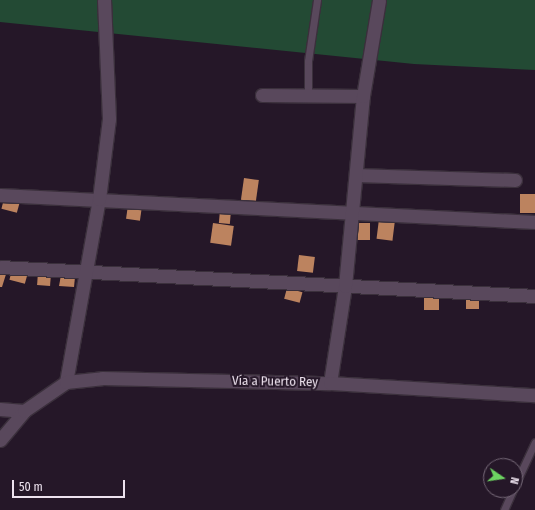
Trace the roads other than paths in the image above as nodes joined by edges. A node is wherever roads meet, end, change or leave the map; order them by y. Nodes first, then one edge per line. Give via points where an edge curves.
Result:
1 (104, 0) edge
2 (317, 0) edge
3 (379, 0) edge
4 (308, 95) junction
5 (262, 96) dead end
6 (363, 96) junction
7 (356, 175) junction
8 (515, 180) dead end
9 (0, 194) edge
10 (99, 199) junction
11 (352, 212) junction
12 (535, 222) edge
13 (0, 267) edge
14 (84, 273) junction
15 (345, 286) junction
16 (535, 296) edge
17 (66, 382) junction
18 (330, 383) junction
19 (535, 395) edge
20 (0, 409) edge
21 (24, 411) junction
22 (0, 440) edge
23 (535, 442) edge
24 (523, 468) edge
25 (509, 498) edge
26 (504, 510) edge

1 - 10 street via 109,119
2 - 4 lane via 308,61
3 - 6 street
4 - 5 street
4 - 6 street
6 - 7 street
7 - 8 street
7 - 11 street
9 - 10 street
10 - 11 street
10 - 14 street
11 - 12 street
11 - 15 street
13 - 14 street
14 - 15 street
14 - 17 street
15 - 16 street
15 - 18 street
17 - 18 street, Vía a Puerto Rey via 102,378
17 - 21 street, Vía a Puerto Rey
18 - 19 street, Vía a Puerto Rey
20 - 21 street
21 - 22 street, Vía a Puerto Rey
23 - 24 lane
25 - 26 lane

